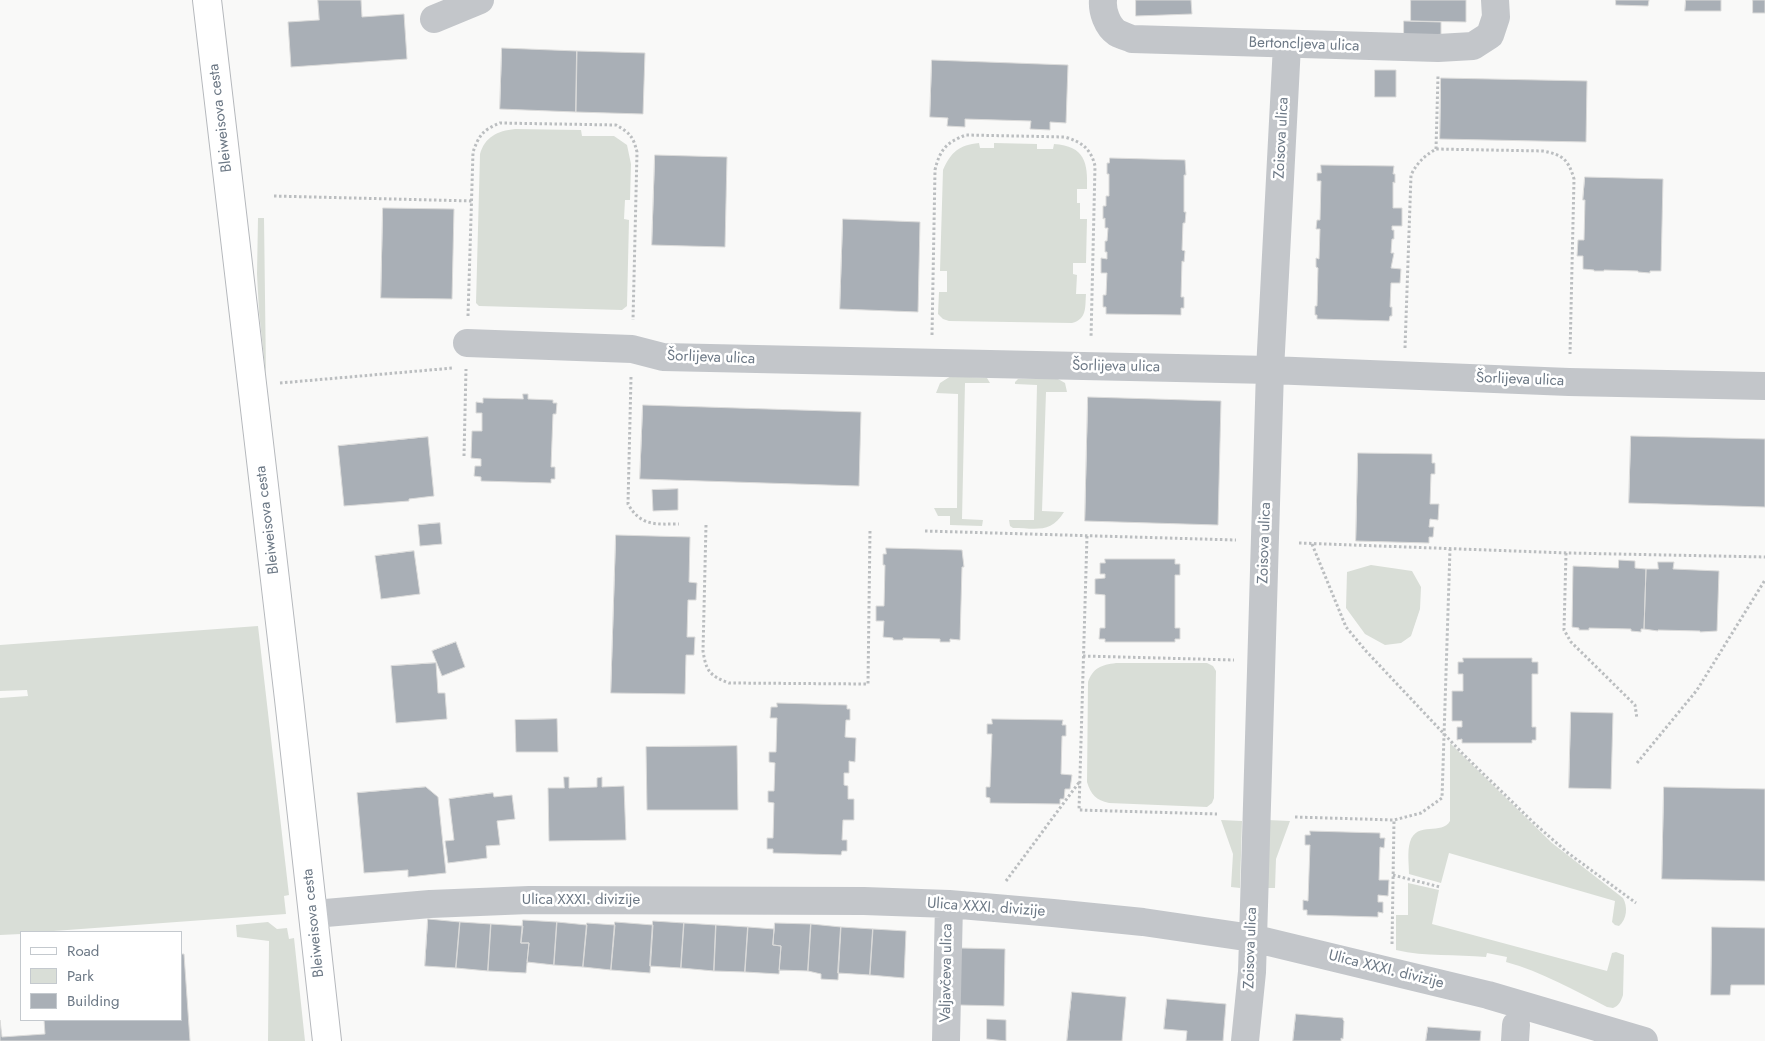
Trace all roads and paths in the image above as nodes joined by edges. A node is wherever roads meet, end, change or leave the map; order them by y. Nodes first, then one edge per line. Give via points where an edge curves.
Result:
1 (208, 0) edge
2 (480, 0) edge
3 (1103, 0) edge
4 (1495, 0) edge
5 (434, 19) dead end
6 (1287, 45) junction
7 (1438, 48) junction
8 (1436, 149) junction
9 (274, 196) dead end
10 (472, 200) junction
11 (467, 343) joint
12 (632, 349) junction
13 (932, 363) junction
14 (1091, 366) junction
15 (1270, 370) junction
16 (1404, 376) junction
17 (1569, 382) junction
18 (277, 384) dead end
19 (1765, 386) edge
20 (464, 456) dead end
21 (680, 524) dead end
22 (706, 525) dead end
23 (870, 530) dead end
24 (924, 531) dead end
25 (1087, 536) junction
26 (1241, 541) dead end
27 (1300, 543) dead end
28 (1312, 544) junction
29 (1450, 549) junction
30 (1566, 553) junction
31 (1765, 557) edge
32 (1765, 580) edge
33 (1082, 656) junction
34 (1261, 660) junction
35 (1638, 718) dead end
36 (1444, 734) junction
37 (1637, 763) dead end
38 (1080, 781) junction
39 (1217, 814) dead end
40 (1295, 816) dead end
41 (1394, 820) junction
42 (1393, 875) junction
43 (1004, 883) dead end
44 (1440, 888) dead end
45 (1636, 903) dead end
46 (948, 904) junction
47 (314, 914) junction
48 (1252, 938) junction
49 (1392, 953) dead end
50 (326, 1041) edge
51 (946, 1041) edge
52 (1246, 1041) edge
53 (1644, 1041) edge

1 - 47 main road, Bleiweisova cesta
2 - 5 street
3 - 6 street, Bertoncljeva ulica via 1106,21 1116,32 1132,38
4 - 7 street, Bertoncljeva ulica via 1496,17 1490,35 1473,46
6 - 7 street, Bertoncljeva ulica
6 - 15 street, Zoisova ulica
7 - 8 path
8 - 16 path via 1426,154 1411,175
8 - 17 path via 1543,151 1559,154 1570,166 1574,179
9 - 10 path
10 - 11 path
10 - 12 path via 473,152 478,138 488,128 500,123 616,125 628,131 637,152
11 - 12 street, Šorlijeva ulica
12 - 13 street, Šorlijeva ulica via 663,357
12 - 21 path via 628,504 632,513 641,520 652,524
13 - 14 street, Šorlijeva ulica
13 - 14 path via 935,170 944,147 954,139 976,135 1065,137 1078,141 1093,156
14 - 15 street, Šorlijeva ulica
15 - 16 street, Šorlijeva ulica
15 - 34 street, Zoisova ulica
16 - 17 street, Šorlijeva ulica
17 - 19 street, Šorlijeva ulica
18 - 20 path via 466,367
22 - 23 path via 703,651 710,674 729,683 868,684
24 - 25 path
25 - 26 path
25 - 33 path
27 - 28 path
28 - 29 path
28 - 36 path via 1346,627
29 - 30 path
29 - 36 path
30 - 31 path
30 - 35 path via 1564,630 1571,642 1635,706
32 - 37 path via 1697,690
33 - 34 path
33 - 38 path
34 - 48 street, Zoisova ulica
36 - 41 path via 1442,798 1421,813
36 - 45 path via 1562,848
38 - 39 path via 1079,810
38 - 43 path
40 - 41 path
41 - 42 path
42 - 44 path
42 - 49 path
46 - 47 street, Ulica XXXI. divizije via 529,900
46 - 48 street, Ulica XXXI. divizije via 1116,920
46 - 51 street, Valjavčeva ulica
47 - 50 main road, Bleiweisova cesta
48 - 52 street, Zoisova ulica
48 - 53 street, Ulica XXXI. divizije via 1488,995

